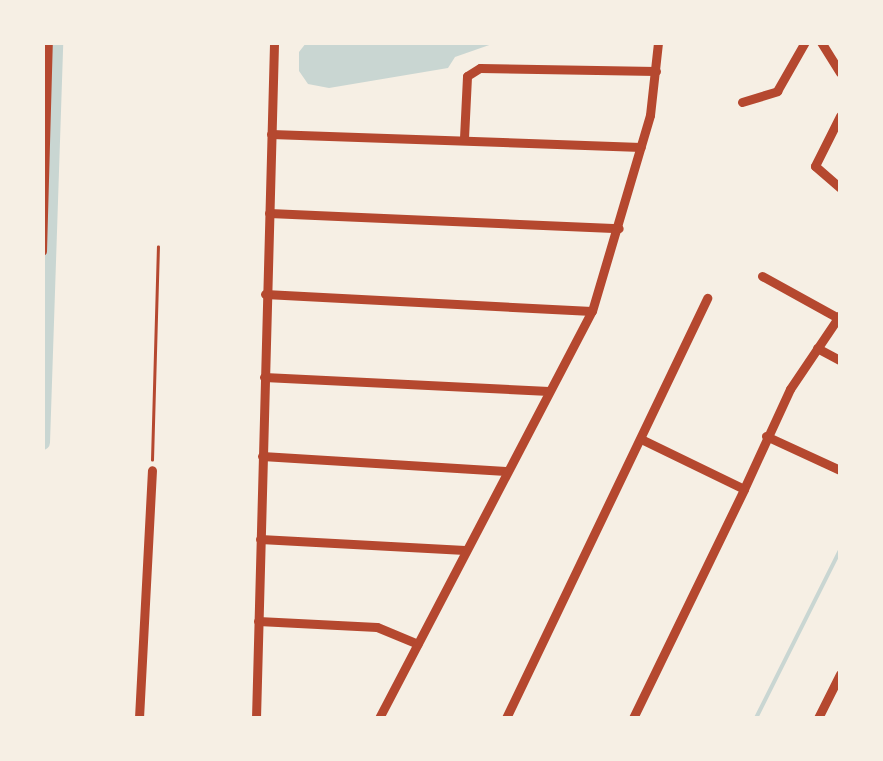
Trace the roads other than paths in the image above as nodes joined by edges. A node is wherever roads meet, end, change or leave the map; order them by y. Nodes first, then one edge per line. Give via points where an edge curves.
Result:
1 (48, 42) edge
2 (274, 42) edge
3 (658, 42) edge
4 (805, 42) edge
5 (821, 42) edge
6 (43, 66) edge
7 (656, 71) junction
8 (840, 72) edge
9 (742, 102) dead end
10 (840, 116) edge
11 (271, 134) junction
12 (44, 135) edge
13 (464, 138) junction
14 (642, 147) junction
15 (840, 188) edge
16 (269, 213) junction
17 (619, 228) junction
18 (42, 251) edge
19 (762, 276) dead end
20 (265, 294) junction
21 (707, 298) dead end
22 (592, 310) junction
23 (839, 316) edge
24 (817, 348) junction
25 (840, 360) edge
26 (264, 377) junction
27 (549, 391) junction
28 (766, 436) junction
29 (642, 439) junction
30 (262, 456) junction
31 (152, 470) road end
32 (840, 470) edge
33 (506, 471) junction
34 (744, 489) junction
35 (260, 539) junction
36 (465, 550) junction
37 (258, 621) junction
38 (418, 644) junction
39 (840, 674) edge
40 (140, 718) edge
41 (256, 718) edge
42 (379, 718) edge
43 (506, 718) edge
44 (633, 718) edge
45 (818, 718) edge

1 - 6 street
2 - 11 street
3 - 7 street
4 - 9 street via 778,91
5 - 8 street
6 - 12 street
7 - 13 street via 472,70
7 - 14 street
10 - 15 street via 815,166
11 - 13 street
11 - 16 street
12 - 18 street
13 - 14 street
14 - 17 street
16 - 17 street
16 - 20 street
17 - 22 street
19 - 23 street
20 - 22 street
20 - 26 street
21 - 29 street
22 - 27 street
23 - 24 street
24 - 25 street
24 - 28 street
26 - 27 street
26 - 30 street
27 - 33 street
28 - 32 street
28 - 34 street
29 - 34 street
29 - 43 street
30 - 33 street
30 - 35 street
31 - 40 street
33 - 36 street
34 - 44 street
35 - 36 street
35 - 37 street
36 - 38 street
37 - 38 street via 377,627
37 - 41 street
38 - 42 street
39 - 45 street

